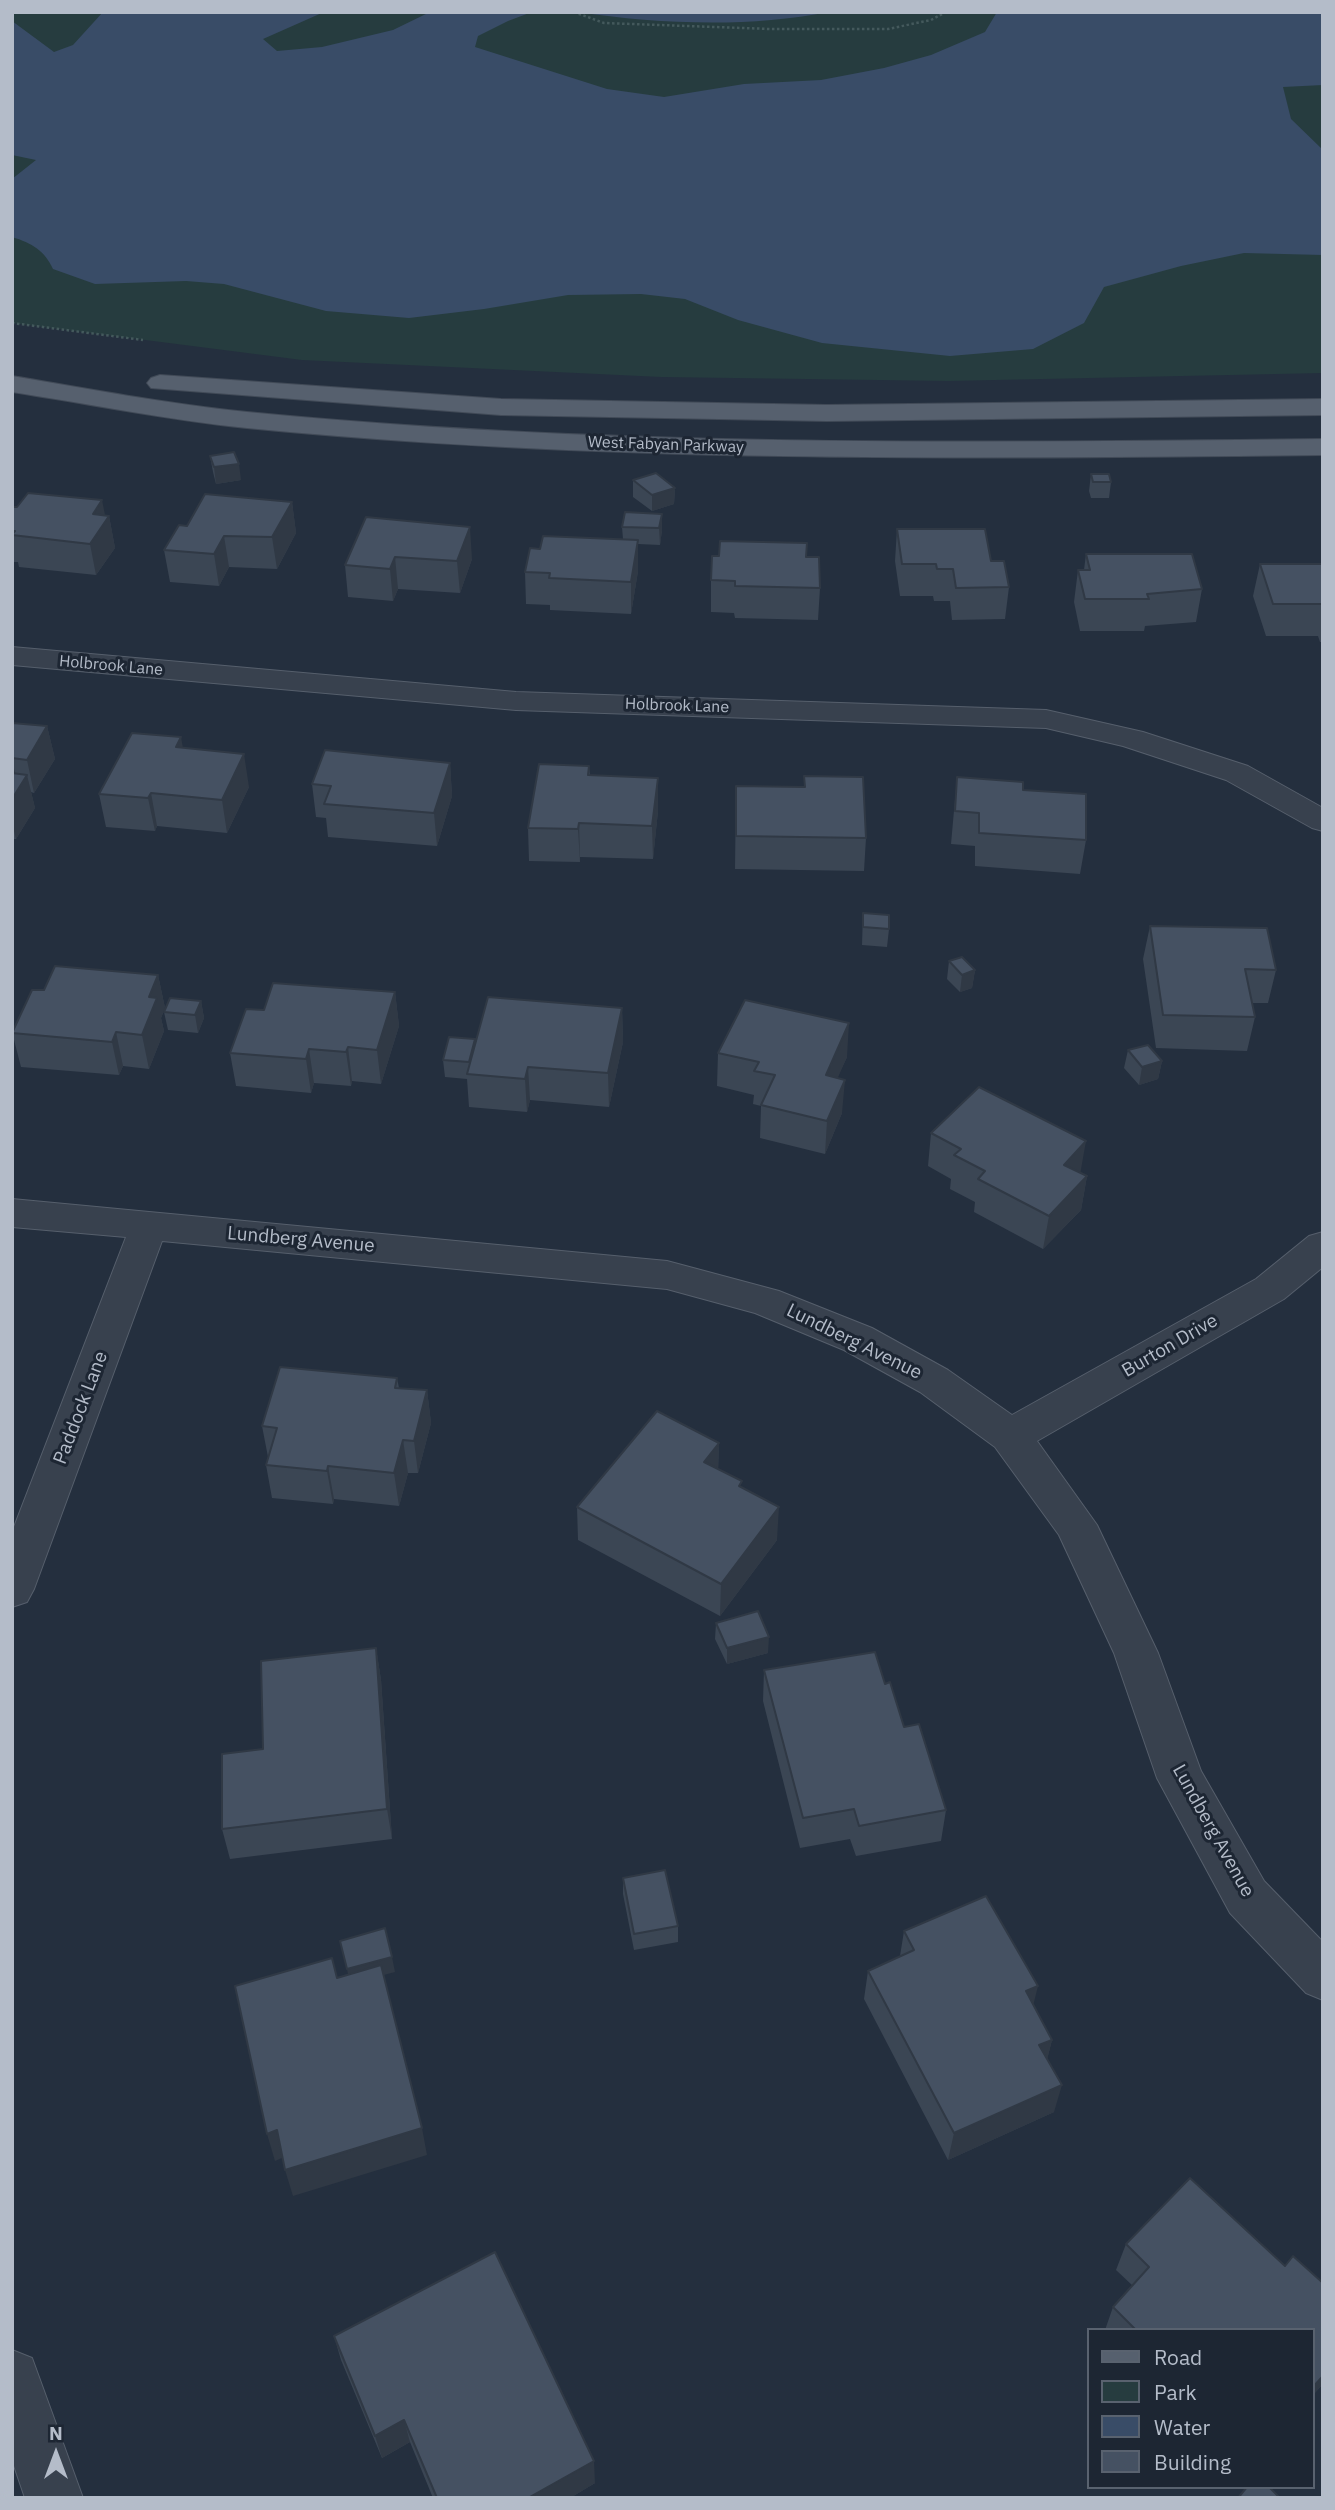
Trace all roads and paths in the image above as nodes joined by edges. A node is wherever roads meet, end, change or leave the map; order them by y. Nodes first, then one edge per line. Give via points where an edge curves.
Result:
1 (946, 12) edge
2 (575, 13) edge
3 (12, 371) edge
4 (12, 384) edge
5 (1323, 407) edge
6 (1323, 447) edge
7 (12, 656) edge
8 (1323, 821) edge
9 (12, 1213) edge
10 (149, 1226) junction
11 (1323, 1245) edge
12 (1010, 1436) junction
13 (12, 1589) edge
14 (1323, 1977) edge
15 (12, 2378) edge
16 (54, 2498) edge

1 - 2 path via 888,29 604,23
3 - 5 main road, West Fabyan Parkway via 501,407 827,413
4 - 6 main road, West Fabyan Parkway via 244,420 500,439 938,451
7 - 8 street, Holbrook Lane via 516,701 1046,719 1132,738 1237,773
9 - 10 street, Lundberg Avenue
10 - 12 street, Lundberg Avenue via 667,1275 765,1301 858,1339 934,1381
10 - 13 street, Paddock Lane
11 - 12 street, Burton Drive via 1270,1289
12 - 14 street, Lundberg Avenue via 1076,1525 1136,1653 1180,1778 1247,1897
15 - 16 street

